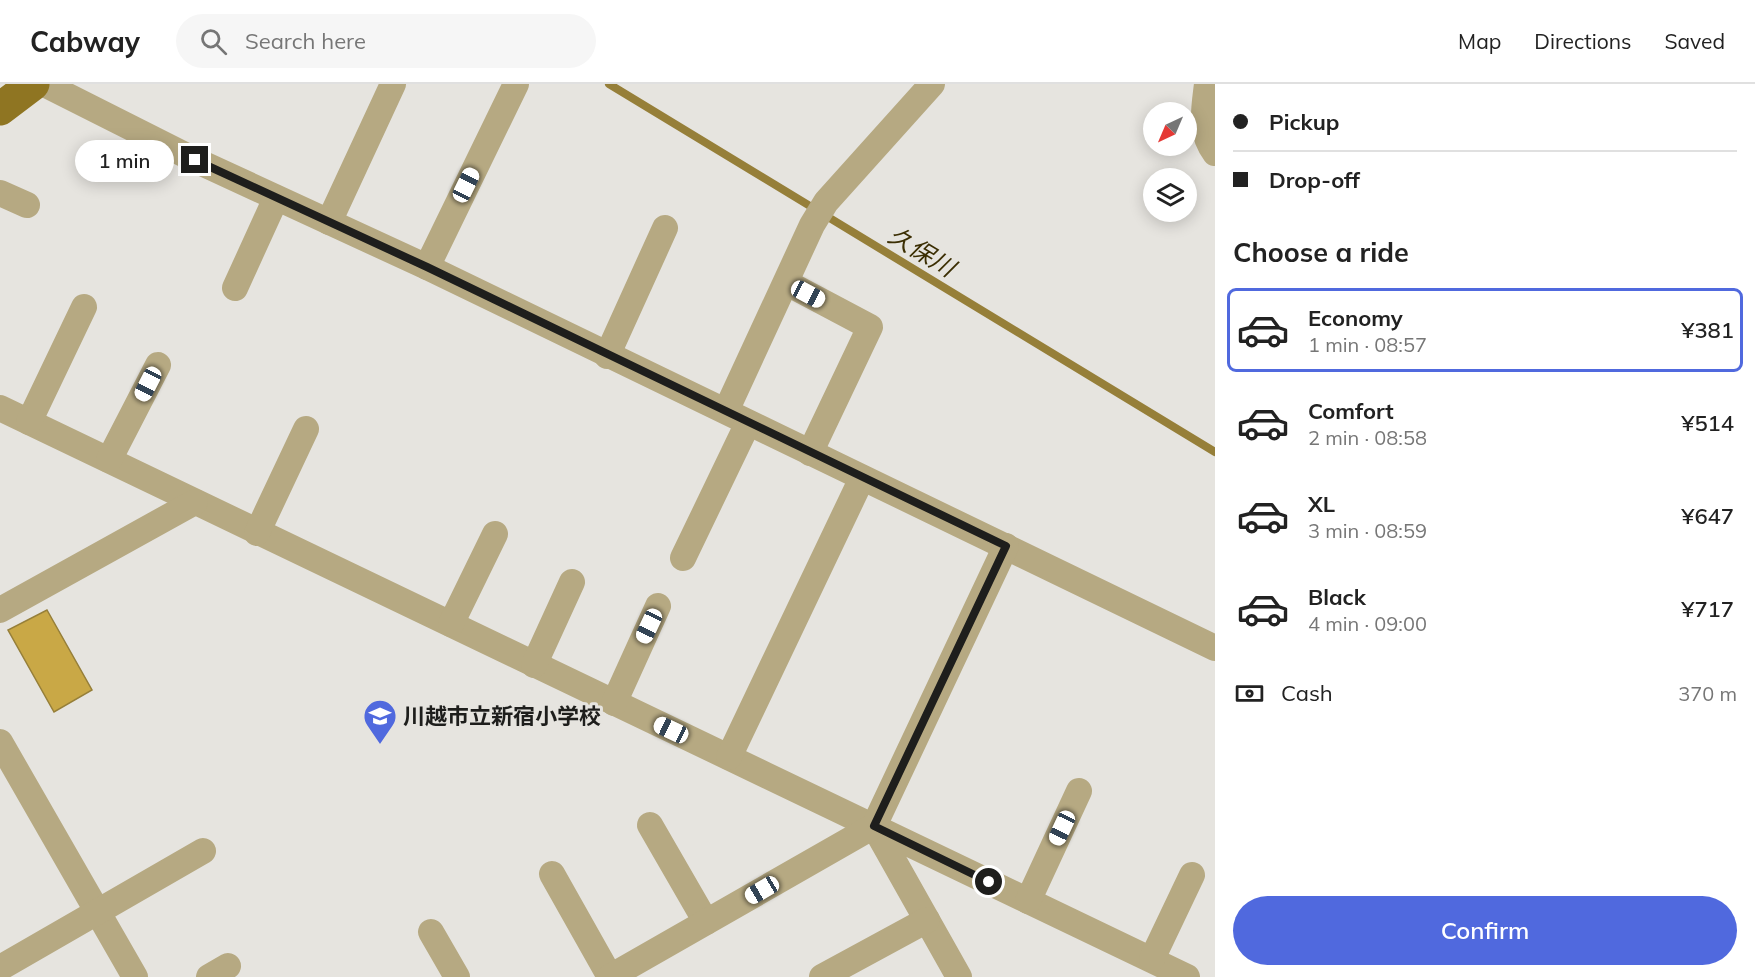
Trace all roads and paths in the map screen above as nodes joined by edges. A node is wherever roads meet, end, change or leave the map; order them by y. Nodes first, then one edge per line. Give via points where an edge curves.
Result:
1 (393, 84) edge
2 (516, 84) edge
3 (932, 84) edge
4 (1207, 84) edge
5 (20, 91) edge
6 (1215, 153) edge
7 (0, 193) edge
8 (276, 198) junction
9 (27, 205) dead end
10 (329, 222) junction
11 (665, 228) dead end
12 (427, 267) junction
13 (787, 283) junction
14 (235, 288) dead end
15 (84, 307) dead end
16 (607, 356) junction
17 (158, 365) dead end
18 (0, 408) edge
19 (737, 417) junction
20 (29, 422) junction
21 (306, 429) dead end
22 (810, 453) junction
23 (109, 460) junction
24 (862, 478) junction
25 (195, 502) junction
26 (257, 533) junction
27 (495, 534) dead end
28 (1006, 546) junction
29 (683, 558) dead end
30 (572, 582) dead end
31 (658, 606) dead end
32 (0, 610) edge
33 (451, 624) junction
34 (1215, 648) edge
35 (534, 665) junction
36 (614, 703) junction
37 (0, 742) edge
38 (729, 758) junction
39 (1079, 791) dead end
40 (650, 825) dead end
41 (874, 826) junction
42 (203, 851) dead end
43 (552, 874) dead end
44 (1191, 875) dead end
45 (1028, 901) junction
46 (96, 911) junction
47 (927, 920) junction
48 (706, 922) junction
49 (432, 932) dead end
50 (1152, 959) junction
51 (0, 968) edge
52 (642, 969) edge
53 (135, 977) edge
54 (457, 977) edge
55 (610, 977) edge
56 (822, 977) edge
57 (959, 977) edge
58 (1187, 977) edge

1 - 10 street
2 - 12 street
3 - 13 street via 826,202
4 - 6 street via 1203,120 1206,142
5 - 8 street
7 - 9 street
8 - 10 street
8 - 14 street
10 - 12 street
11 - 16 street
12 - 16 street
13 - 19 street
13 - 22 street via 870,327
15 - 20 street
16 - 19 street
17 - 23 street
18 - 20 street
19 - 22 street
19 - 29 street
20 - 23 street
21 - 26 street
22 - 24 street
23 - 25 street
24 - 28 street
24 - 38 street
25 - 26 street
25 - 32 street
26 - 33 street
27 - 33 street
28 - 34 street
28 - 41 street
30 - 35 street
31 - 36 street
33 - 35 street
35 - 36 street
36 - 38 street
37 - 46 street
38 - 41 street
39 - 45 street
40 - 48 street
41 - 45 street
41 - 47 street
41 - 48 street
42 - 46 street
43 - 55 street
44 - 50 street
45 - 50 street
46 - 51 street
46 - 53 street
47 - 56 street
47 - 57 street
48 - 52 street
49 - 54 street
50 - 58 street
52 - 55 street

